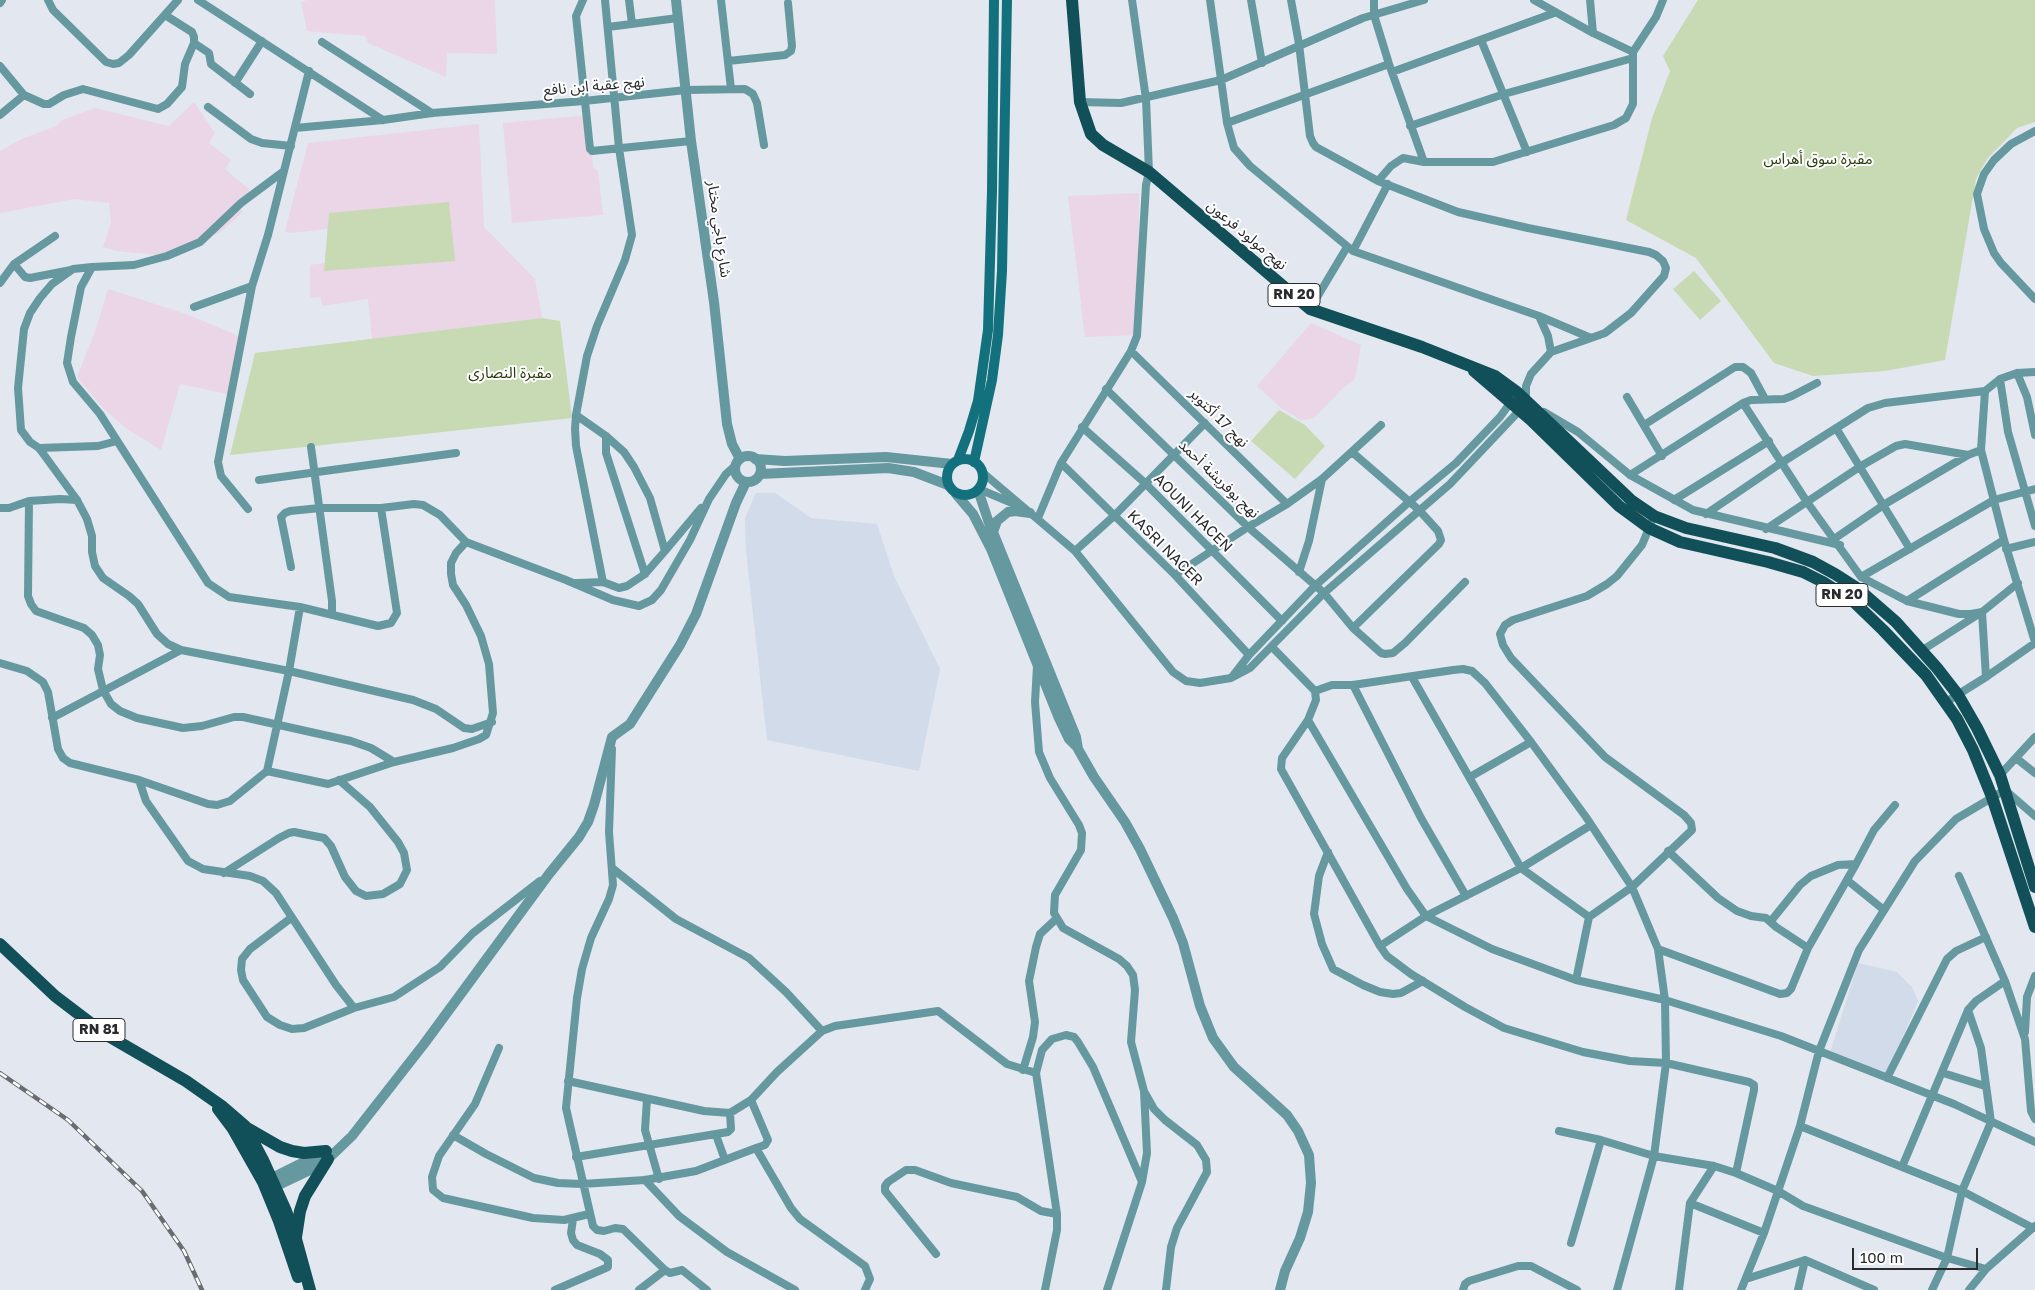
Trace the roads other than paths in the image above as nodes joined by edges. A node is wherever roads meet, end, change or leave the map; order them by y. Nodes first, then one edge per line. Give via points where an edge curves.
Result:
1 (48, 0) edge
2 (178, 0) edge
3 (198, 0) edge
4 (583, 0) edge
5 (605, 0) edge
6 (629, 0) edge
7 (676, 0) edge
8 (721, 0) edge
9 (994, 0) edge
10 (1007, 0) edge
11 (1072, 0) edge
12 (1132, 0) edge
13 (1210, 0) edge
14 (1251, 0) edge
15 (1291, 0) edge
16 (1374, 0) edge
17 (1424, 0) edge
18 (1534, 0) edge
19 (1590, 0) edge
20 (1664, 0) edge
21 (788, 2) dead end
22 (1554, 13) junction
23 (165, 15) junction
24 (1374, 15) junction
25 (678, 18) junction
26 (632, 24) junction
27 (608, 27) junction
28 (1593, 33) junction
29 (1481, 40) junction
30 (262, 42) junction
31 (322, 42) dead end
32 (194, 43) junction
33 (1299, 44) junction
34 (1633, 55) junction
35 (728, 60) junction
36 (1262, 63) junction
37 (1389, 64) junction
38 (0, 67) edge
39 (309, 71) junction
40 (1392, 72) junction
41 (1221, 80) junction
42 (235, 82) junction
43 (731, 89) junction
44 (686, 90) junction
45 (250, 94) dead end
46 (1504, 94) junction
47 (24, 95) junction
48 (1304, 96) junction
49 (615, 98) junction
50 (1146, 99) junction
51 (584, 101) junction
52 (1080, 102) junction
53 (208, 107) dead end
54 (432, 113) junction
55 (0, 115) edge
56 (383, 120) junction
57 (1226, 123) junction
58 (1410, 126) junction
59 (295, 128) junction
60 (2035, 131) edge
61 (691, 141) junction
62 (764, 145) dead end
63 (291, 146) junction
64 (620, 148) junction
65 (1527, 152) junction
66 (1424, 162) junction
67 (284, 171) junction
68 (1149, 172) junction
69 (1378, 180) junction
70 (1388, 184) junction
71 (55, 236) dead end
72 (1350, 249) junction
73 (14, 264) junction
74 (92, 267) junction
75 (72, 269) junction
76 (0, 283) edge
77 (252, 286) junction
78 (2035, 299) edge
79 (194, 307) dead end
80 (1310, 309) junction
81 (1539, 316) junction
82 (1592, 338) junction
83 (1131, 351) junction
84 (1551, 352) junction
85 (2035, 372) edge
86 (2017, 373) junction
87 (2000, 379) junction
88 (1816, 383) dead end
89 (1106, 389) junction
90 (1985, 390) junction
91 (1627, 397) dead end
92 (1765, 399) junction
93 (1522, 400) junction
94 (1743, 403) junction
95 (576, 415) junction
96 (1205, 423) junction
97 (1381, 425) dead end
98 (1644, 425) junction
99 (1082, 427) junction
100 (1836, 428) junction
101 (2035, 435) edge
102 (606, 436) junction
103 (118, 441) junction
104 (1769, 441) junction
105 (311, 447) dead end
106 (39, 448) junction
107 (1981, 450) junction
108 (1352, 452) junction
109 (456, 453) dead end
110 (1174, 454) junction
111 (1968, 455) junction
112 (1662, 456) junction
113 (755, 459) junction
114 (955, 462) junction
115 (974, 462) junction
116 (738, 463) junction
117 (1061, 463) junction
118 (1781, 463) junction
119 (1861, 466) junction
120 (315, 471) junction
121 (982, 472) junction
122 (760, 474) junction
123 (1630, 475) junction
124 (1322, 479) junction
125 (259, 480) dead end
126 (746, 482) junction
127 (1145, 483) junction
128 (948, 485) junction
129 (979, 489) junction
130 (2035, 489) edge
131 (2024, 492) junction
132 (956, 494) junction
133 (709, 499) junction
134 (77, 500) junction
135 (1674, 500) junction
136 (1994, 500) junction
137 (29, 501) junction
138 (1409, 502) junction
139 (1807, 502) junction
140 (1287, 504) junction
141 (1885, 504) junction
142 (0, 508) edge
143 (320, 508) junction
144 (381, 508) junction
145 (248, 509) dead end
146 (1419, 510) junction
147 (1031, 513) junction
148 (1706, 514) junction
149 (1114, 516) junction
150 (1651, 522) junction
151 (2035, 526) edge
152 (1248, 527) junction
153 (1766, 529) junction
154 (993, 532) junction
155 (2004, 540) junction
156 (466, 542) junction
157 (1837, 542) junction
158 (2035, 542) edge
159 (1910, 549) junction
160 (2006, 549) junction
161 (665, 551) junction
162 (1075, 551) junction
163 (1212, 551) junction
164 (292, 567) dead end
165 (1299, 572) junction
166 (645, 574) junction
167 (1175, 575) junction
168 (1861, 576) junction
169 (566, 580) junction
170 (603, 582) junction
171 (1465, 582) dead end
172 (2018, 583) junction
173 (1316, 585) junction
174 (1324, 593) junction
175 (1907, 601) junction
176 (300, 607) junction
177 (1982, 612) junction
178 (332, 615) junction
179 (1282, 621) junction
180 (1352, 628) junction
181 (2035, 643) edge
182 (1272, 647) junction
183 (181, 650) junction
184 (1921, 651) junction
185 (1249, 655) junction
186 (0, 663) edge
187 (1040, 664) junction
188 (290, 671) junction
189 (1412, 677) junction
190 (1986, 677) junction
191 (1231, 678) junction
192 (1352, 685) junction
193 (103, 690) junction
194 (1315, 691) junction
195 (1958, 695) junction
196 (1946, 702) junction
197 (52, 718) junction
198 (1308, 720) junction
199 (492, 722) junction
200 (278, 724) junction
201 (612, 737) junction
202 (2035, 737) edge
203 (1531, 742) junction
204 (2016, 758) junction
205 (394, 762) junction
206 (267, 771) junction
207 (2035, 772) edge
208 (2000, 775) junction
209 (1470, 777) junction
210 (139, 780) junction
211 (339, 780) junction
212 (2005, 790) junction
213 (1992, 797) junction
214 (1895, 805) dead end
215 (2035, 816) edge
216 (1591, 825) junction
217 (1668, 851) junction
218 (1328, 852) junction
219 (1856, 864) junction
220 (612, 868) junction
221 (1521, 868) junction
222 (224, 873) junction
223 (549, 874) junction
224 (1959, 876) dead end
225 (1847, 880) junction
226 (1632, 887) junction
227 (2035, 887) edge
228 (1466, 896) junction
229 (1884, 910) junction
230 (1426, 916) junction
231 (1589, 917) junction
232 (291, 918) junction
233 (1056, 919) junction
234 (1771, 921) junction
235 (2035, 927) edge
236 (1986, 937) junction
237 (0, 944) edge
238 (1380, 946) junction
239 (1808, 948) junction
240 (1658, 949) junction
241 (2035, 976) edge
242 (1576, 980) junction
243 (1423, 981) junction
244 (2005, 981) junction
245 (1665, 1000) junction
246 (354, 1008) junction
247 (1968, 1010) junction
248 (822, 1031) junction
249 (2025, 1039) junction
250 (499, 1048) dead end
251 (1819, 1051) junction
252 (1666, 1063) junction
253 (1023, 1070) junction
254 (1036, 1073) junction
255 (1943, 1073) junction
256 (1887, 1078) junction
257 (568, 1081) junction
258 (1985, 1086) junction
259 (1144, 1091) junction
260 (1933, 1096) junction
261 (210, 1099) junction
262 (648, 1099) junction
263 (751, 1100) junction
264 (730, 1113) junction
265 (2035, 1119) edge
266 (1991, 1122) junction
267 (245, 1126) junction
268 (1800, 1126) junction
269 (1559, 1131) dead end
270 (453, 1135) junction
271 (716, 1135) junction
272 (1601, 1140) junction
273 (2035, 1142) edge
274 (648, 1145) junction
275 (756, 1148) junction
276 (326, 1155) junction
277 (1654, 1156) junction
278 (576, 1157) junction
279 (725, 1160) junction
280 (1714, 1166) junction
281 (1902, 1166) junction
282 (1736, 1173) junction
283 (659, 1178) junction
284 (645, 1180) junction
285 (1142, 1182) junction
286 (269, 1184) junction
287 (582, 1184) junction
288 (1778, 1191) junction
289 (1962, 1191) junction
290 (1690, 1203) junction
291 (589, 1214) junction
292 (1057, 1214) junction
293 (573, 1219) junction
294 (2034, 1227) edge
295 (1764, 1233) junction
296 (296, 1239) junction
297 (1571, 1243) dead end
298 (936, 1254) dead end
299 (1947, 1258) junction
300 (1805, 1260) junction
301 (1986, 1269) junction
302 (665, 1270) junction
303 (1746, 1279) junction
304 (1864, 1288) edge
305 (304, 1290) edge
306 (310, 1290) edge
307 (555, 1290) edge
308 (639, 1290) edge
309 (707, 1290) edge
310 (795, 1290) edge
311 (865, 1290) edge
312 (1045, 1290) edge
313 (1107, 1290) edge
314 (1166, 1290) edge
315 (1280, 1290) edge
316 (1463, 1290) edge
317 (1577, 1290) edge
318 (1618, 1290) edge
319 (1680, 1290) edge
320 (1742, 1290) edge
321 (1798, 1290) edge
322 (1874, 1290) edge
323 (1932, 1290) edge
324 (1969, 1290) edge

1 - 23 street via 52,10 106,62 113,64 129,55
2 - 23 street
3 - 30 street
4 - 51 street via 576,16
5 - 27 street
6 - 26 street
7 - 25 street, شارع باجي مختار
8 - 35 street
9 - 114 main road via 988,330 978,401
10 - 115 main road via 999,320 995,366
11 - 52 main road, RN 20
12 - 50 street
13 - 41 street
14 - 36 street
15 - 33 street
16 - 24 street
17 - 24 street
18 - 22 street
19 - 28 street
20 - 34 street
21 - 35 street via 790,51 785,55
22 - 28 street
22 - 29 street
23 - 32 street via 192,32
24 - 33 street
24 - 37 street
25 - 26 street
25 - 44 street, شارع باجي مختار
26 - 27 street
27 - 49 street
28 - 34 street
29 - 40 street
29 - 46 street
30 - 39 street
30 - 42 street
31 - 54 street
32 - 42 street via 209,53 211,64
32 - 47 street via 185,64 182,87 167,104 158,108 83,89 47,104
33 - 36 street
33 - 48 street
34 - 46 street
34 - 65 street via 1633,104 1622,121
35 - 43 street
36 - 41 street
37 - 40 street
37 - 48 street
38 - 47 street
39 - 56 street
39 - 59 street
40 - 58 street
41 - 50 street
41 - 57 street
42 - 45 street
43 - 44 street, نهج عقبة ابن نافع
43 - 62 street, نهج عقبة ابن نافع via 745,89 753,94
44 - 49 street, نهج عقبة ابن نافع
44 - 61 street, شارع باجي مختار
46 - 58 street
46 - 65 street
47 - 55 street
48 - 57 street
48 - 69 street via 1314,146
49 - 51 street, نهج عقبة ابن نافع
49 - 64 street
50 - 52 street via 1120,103
50 - 68 street
51 - 54 street, نهج عقبة ابن نافع
51 - 64 street via 590,149
52 - 68 main road, RN 20 via 1088,130 1095,138
53 - 63 street via 251,139
54 - 56 street, نهج عقبة ابن نافع
56 - 59 street, نهج عقبة ابن نافع
57 - 72 street via 1234,148 1250,166
58 - 66 street
59 - 63 street
60 - 78 street via 2011,144 1994,160 1984,174 1977,194 1984,229 1994,253
61 - 64 street
61 - 116 street, شارع باجي مختار via 727,424
63 - 67 street
64 - 95 street via 632,235 626,260 591,342
65 - 66 street via 1493,162
66 - 69 street via 1400,159
67 - 74 street via 241,204 200,242 134,265
67 - 77 street
68 - 80 main road, نهج مولود فرعون / RN 20
68 - 83 street via 1137,336
69 - 70 street
70 - 72 street
70 - 82 street via 1458,212 1656,255 1666,268 1664,276 1631,313 1605,334
71 - 73 street
72 - 80 street
72 - 81 street
73 - 75 street via 25,277 30,278
73 - 76 street
74 - 75 street
74 - 103 street via 81,287 67,363 73,382
75 - 106 street via 40,298 24,329 18,388 21,430
77 - 79 street
77 - 145 street via 218,462 222,476
80 - 93 main road, نهج مولود فرعون / RN 20 via 1495,376
81 - 82 street
81 - 84 street
82 - 84 street
83 - 89 street
83 - 96 street, نهج 17 أكتوبر
84 - 93 street via 1531,374
85 - 86 street
86 - 87 street
86 - 101 street via 2027,397
87 - 90 street
87 - 131 street via 2008,432
88 - 92 street via 1792,396
89 - 99 street
89 - 110 street, نهج بوفريشة أحمد
90 - 100 street via 1876,404
90 - 107 street
91 - 98 street
92 - 94 street
92 - 98 street via 1751,373 1743,367 1735,367
93 - 123 street via 1578,432
93 - 138 street via 1456,464
93 - 146 street via 1450,484
93 - 150 main road, RN 20
94 - 104 street
94 - 112 street
95 - 102 street
95 - 170 street via 576,446
96 - 110 street
96 - 140 street, نهج 17 أكتوبر
97 - 108 street
98 - 112 street
99 - 117 street
99 - 127 street, AOUNI HACEN
100 - 118 street
100 - 119 street
102 - 161 street via 624,452 650,498
102 - 166 street via 606,453
103 - 106 street via 98,446
103 - 176 street via 208,583 229,597
104 - 118 street
104 - 135 street
105 - 120 street
106 - 134 street
107 - 111 street
107 - 136 street
108 - 124 street
108 - 138 street
109 - 120 street
110 - 127 street
110 - 152 street, نهج بوفريشة أحمد
111 - 119 street via 1901,444
111 - 141 street
112 - 123 street
113 - 114 street via 886,457
113 - 116 street via 748,456
113 - 122 street via 760,465
114 - 115 main road via 969,459
114 - 128 main road via 946,475
115 - 121 main road
116 - 126 street via 735,471
116 - 133 street
117 - 147 street
117 - 149 street, KASRI NACER
118 - 139 street
118 - 148 street
119 - 139 street
119 - 141 street
120 - 125 street
120 - 143 street
121 - 129 main road
121 - 147 street
122 - 126 street
122 - 128 street via 888,468 914,472
123 - 135 street
124 - 140 street
124 - 165 street
126 - 201 street via 696,614 680,645 630,724
127 - 149 street
127 - 163 street, AOUNI HACEN
128 - 132 main road
129 - 132 main road via 968,496
129 - 147 street
129 - 154 street
130 - 131 street
131 - 136 street
131 - 151 street
132 - 187 street via 973,514 991,548
133 - 161 street
133 - 169 street via 674,570 661,590 646,604 622,603
134 - 137 street
134 - 183 street via 92,536 95,566 103,578 138,604 157,634
135 - 148 street
136 - 155 street
136 - 159 street
137 - 142 street
137 - 193 street via 28,596 31,604 36,611 84,628 92,636 98,645 98,669
138 - 146 street
138 - 173 street
139 - 153 street
139 - 157 street
140 - 152 street
141 - 157 street
141 - 159 street
143 - 144 street
143 - 164 street via 290,511 281,517
143 - 178 street
144 - 156 street via 423,505 440,515
144 - 178 street via 397,613 395,618 391,623 378,626
146 - 174 street
146 - 180 street via 1440,534 1439,544
147 - 154 street via 1008,512 997,521
147 - 162 street
148 - 153 street
149 - 162 street
149 - 167 street, KASRI NACER
150 - 184 main road, RN 20 via 1775,548 1806,559 1857,588 1896,622
150 - 196 main road, RN 20 via 1680,542 1786,566 1824,582 1852,601 1883,630 1926,675
150 - 217 street via 1642,544 1617,576 1587,596 1513,620 1500,634 1502,645 1511,658 1604,757 1689,820 1692,830
152 - 163 street
152 - 165 street, نهج بوفريشة أحمد
153 - 157 street
154 - 187 street
155 - 160 street
155 - 175 street
156 - 169 street
156 - 199 street via 451,563 450,574 453,586 481,636 489,664
157 - 168 street
158 - 160 street
159 - 168 street
160 - 172 street
161 - 166 street
162 - 191 street via 1173,672 1186,680 1200,683
163 - 167 street
163 - 179 street, AOUNI HACEN
165 - 173 street, نهج بوفريشة أحمد
166 - 170 street via 620,588
167 - 185 street, KASRI NACER
168 - 175 street
169 - 170 street
171 - 180 street, نهج بوفريشة أحمد via 1393,653 1381,653
172 - 177 street
172 - 181 street
173 - 174 street, نهج بوفريشة أحمد
173 - 179 street
174 - 180 street, نهج بوفريشة أحمد
174 - 182 street
175 - 177 street via 1959,614
176 - 178 street
176 - 188 street
177 - 184 street
177 - 190 street
179 - 185 street
181 - 190 street
182 - 191 street via 1250,668
182 - 194 street
183 - 188 street
183 - 193 street
184 - 195 main road, RN 20
185 - 191 street
186 - 197 street via 27,671 43,682
187 - 233 street via 1034,702 1039,752 1082,833 1080,850 1055,895
187 - 315 street via 1069,739 1078,748 1136,842 1165,900 1183,943 1200,1006 1213,1038 1234,1067 1287,1116 1298,1131 1308,1155 1311,1183 1308,1212
188 - 199 street via 413,700 436,709 464,728 472,729
188 - 200 street
189 - 192 street
189 - 203 street via 1463,669 1472,671
189 - 209 street
190 - 195 street
192 - 194 street via 1332,685
192 - 228 street via 1421,818
193 - 197 street
193 - 200 street via 111,704 120,711 136,718 183,728 234,717
194 - 198 street via 1316,700
195 - 196 street
195 - 208 main road, RN 20
196 - 213 main road, RN 20 via 1973,750
197 - 210 street via 58,749 70,763
198 - 218 street via 1282,758 1281,766
198 - 230 street
199 - 205 street via 486,735 479,739
200 - 205 street via 351,741
200 - 206 street
201 - 220 street via 609,832
201 - 223 street via 588,822
202 - 204 street
203 - 209 street
203 - 216 street
204 - 207 street
204 - 208 street
205 - 211 street
206 - 210 street via 230,801 217,805
206 - 211 street via 328,784
208 - 212 main road, RN 20
209 - 221 street
210 - 222 street via 146,801 188,861 203,869
211 - 222 street via 370,808 398,842 407,870 400,884 383,894 366,896 356,891 345,877 324,838 294,832
212 - 213 street
212 - 215 street
212 - 227 main road, RN 20
213 - 229 street via 1956,818 1915,861
213 - 235 main road, RN 20
214 - 219 street via 1874,830
216 - 221 street
216 - 226 street
217 - 226 street
217 - 234 street via 1718,898 1737,911
218 - 238 street
218 - 243 street via 1319,876 1314,914 1333,969 1386,993 1401,993
219 - 225 street
219 - 234 street via 1838,865 1811,876
220 - 248 street via 676,919 749,958
220 - 257 street via 610,899 591,938 582,969
221 - 228 street
221 - 231 street
222 - 232 street via 263,881 276,893
223 - 246 street via 473,934 440,967 394,997
223 - 276 street via 369,1116 340,1147
224 - 236 street
225 - 229 street
225 - 239 street
226 - 231 street
226 - 240 street
228 - 230 street
229 - 251 street via 1859,950
230 - 238 street
230 - 242 street via 1492,949
231 - 242 street
232 - 246 street
232 - 246 street via 250,949 242,959 243,980 267,1017 292,1029 304,1028
233 - 253 street via 1040,934 1034,954 1029,981 1035,1022
233 - 259 street via 1068,932 1123,962 1134,976 1131,1042
234 - 239 street
236 - 244 street
236 - 256 street via 1946,959
237 - 261 main road, RN 81 via 42,984 105,1034
238 - 243 street via 1387,956
239 - 240 street via 1791,989 1780,994
240 - 245 street
241 - 249 street via 2026,998
242 - 245 street
243 - 252 street via 1504,1028 1583,1052 1630,1061
244 - 247 street
244 - 249 street
245 - 251 street
245 - 252 street
247 - 255 street
247 - 258 street via 1980,1048
248 - 253 street via 938,1011 1007,1064
248 - 263 street
249 - 265 street via 2031,1111
250 - 270 street via 475,1104
251 - 256 street
251 - 268 street
252 - 277 street
252 - 282 street via 1754,1085
253 - 254 street
254 - 285 street via 1040,1054 1048,1043 1062,1035 1074,1037 1093,1067
254 - 292 street
255 - 258 street
255 - 260 street
256 - 260 street
257 - 262 street
257 - 278 street via 566,1108
258 - 266 street
259 - 285 street via 1147,1153
259 - 314 street via 1154,1109 1197,1145 1207,1166 1199,1190 1177,1228 1171,1246
260 - 266 street
260 - 281 street
261 - 267 main road, RN 81
261 - 286 main road, RN 81
262 - 264 street
262 - 274 street via 645,1130
263 - 264 street
263 - 275 street via 768,1138 765,1145
264 - 271 street via 731,1129
266 - 273 street
266 - 289 street
267 - 276 main road via 280,1147 304,1154
267 - 286 main road, RN 81
268 - 281 street
268 - 288 street
269 - 272 street
270 - 287 street via 534,1178
270 - 293 street via 439,1156 434,1171 432,1184 437,1194 533,1218
271 - 274 street
271 - 279 street
272 - 277 street
272 - 297 street
274 - 278 street
274 - 283 street
275 - 279 street
275 - 311 street via 782,1196 800,1219 864,1266 870,1279
276 - 286 street via 310,1170
276 - 296 main road via 305,1196
277 - 280 street
277 - 318 street
278 - 287 street
279 - 283 street via 696,1171
280 - 282 street
280 - 290 street
281 - 289 street
282 - 288 street
283 - 284 street
284 - 287 street
284 - 310 street via 679,1216 727,1252
285 - 313 street
286 - 296 main road, RN 81
286 - 305 main road, RN 81
287 - 291 street
288 - 295 street
288 - 299 street via 1804,1206
289 - 294 street
289 - 299 street
290 - 295 street
290 - 319 street
291 - 293 street
291 - 302 street via 598,1230 623,1229
292 - 298 street via 1041,1211 1017,1197 906,1170 888,1182 884,1191
292 - 312 street
293 - 307 street via 573,1240 608,1260 608,1267
294 - 301 street
295 - 303 street
296 - 306 main road, RN 81
299 - 301 street
299 - 323 street
300 - 303 street
300 - 304 street
300 - 321 street
301 - 324 street
302 - 308 street
302 - 309 street via 670,1273 682,1270
303 - 320 street
304 - 322 street
316 - 317 street via 1469,1281 1518,1266 1531,1266

